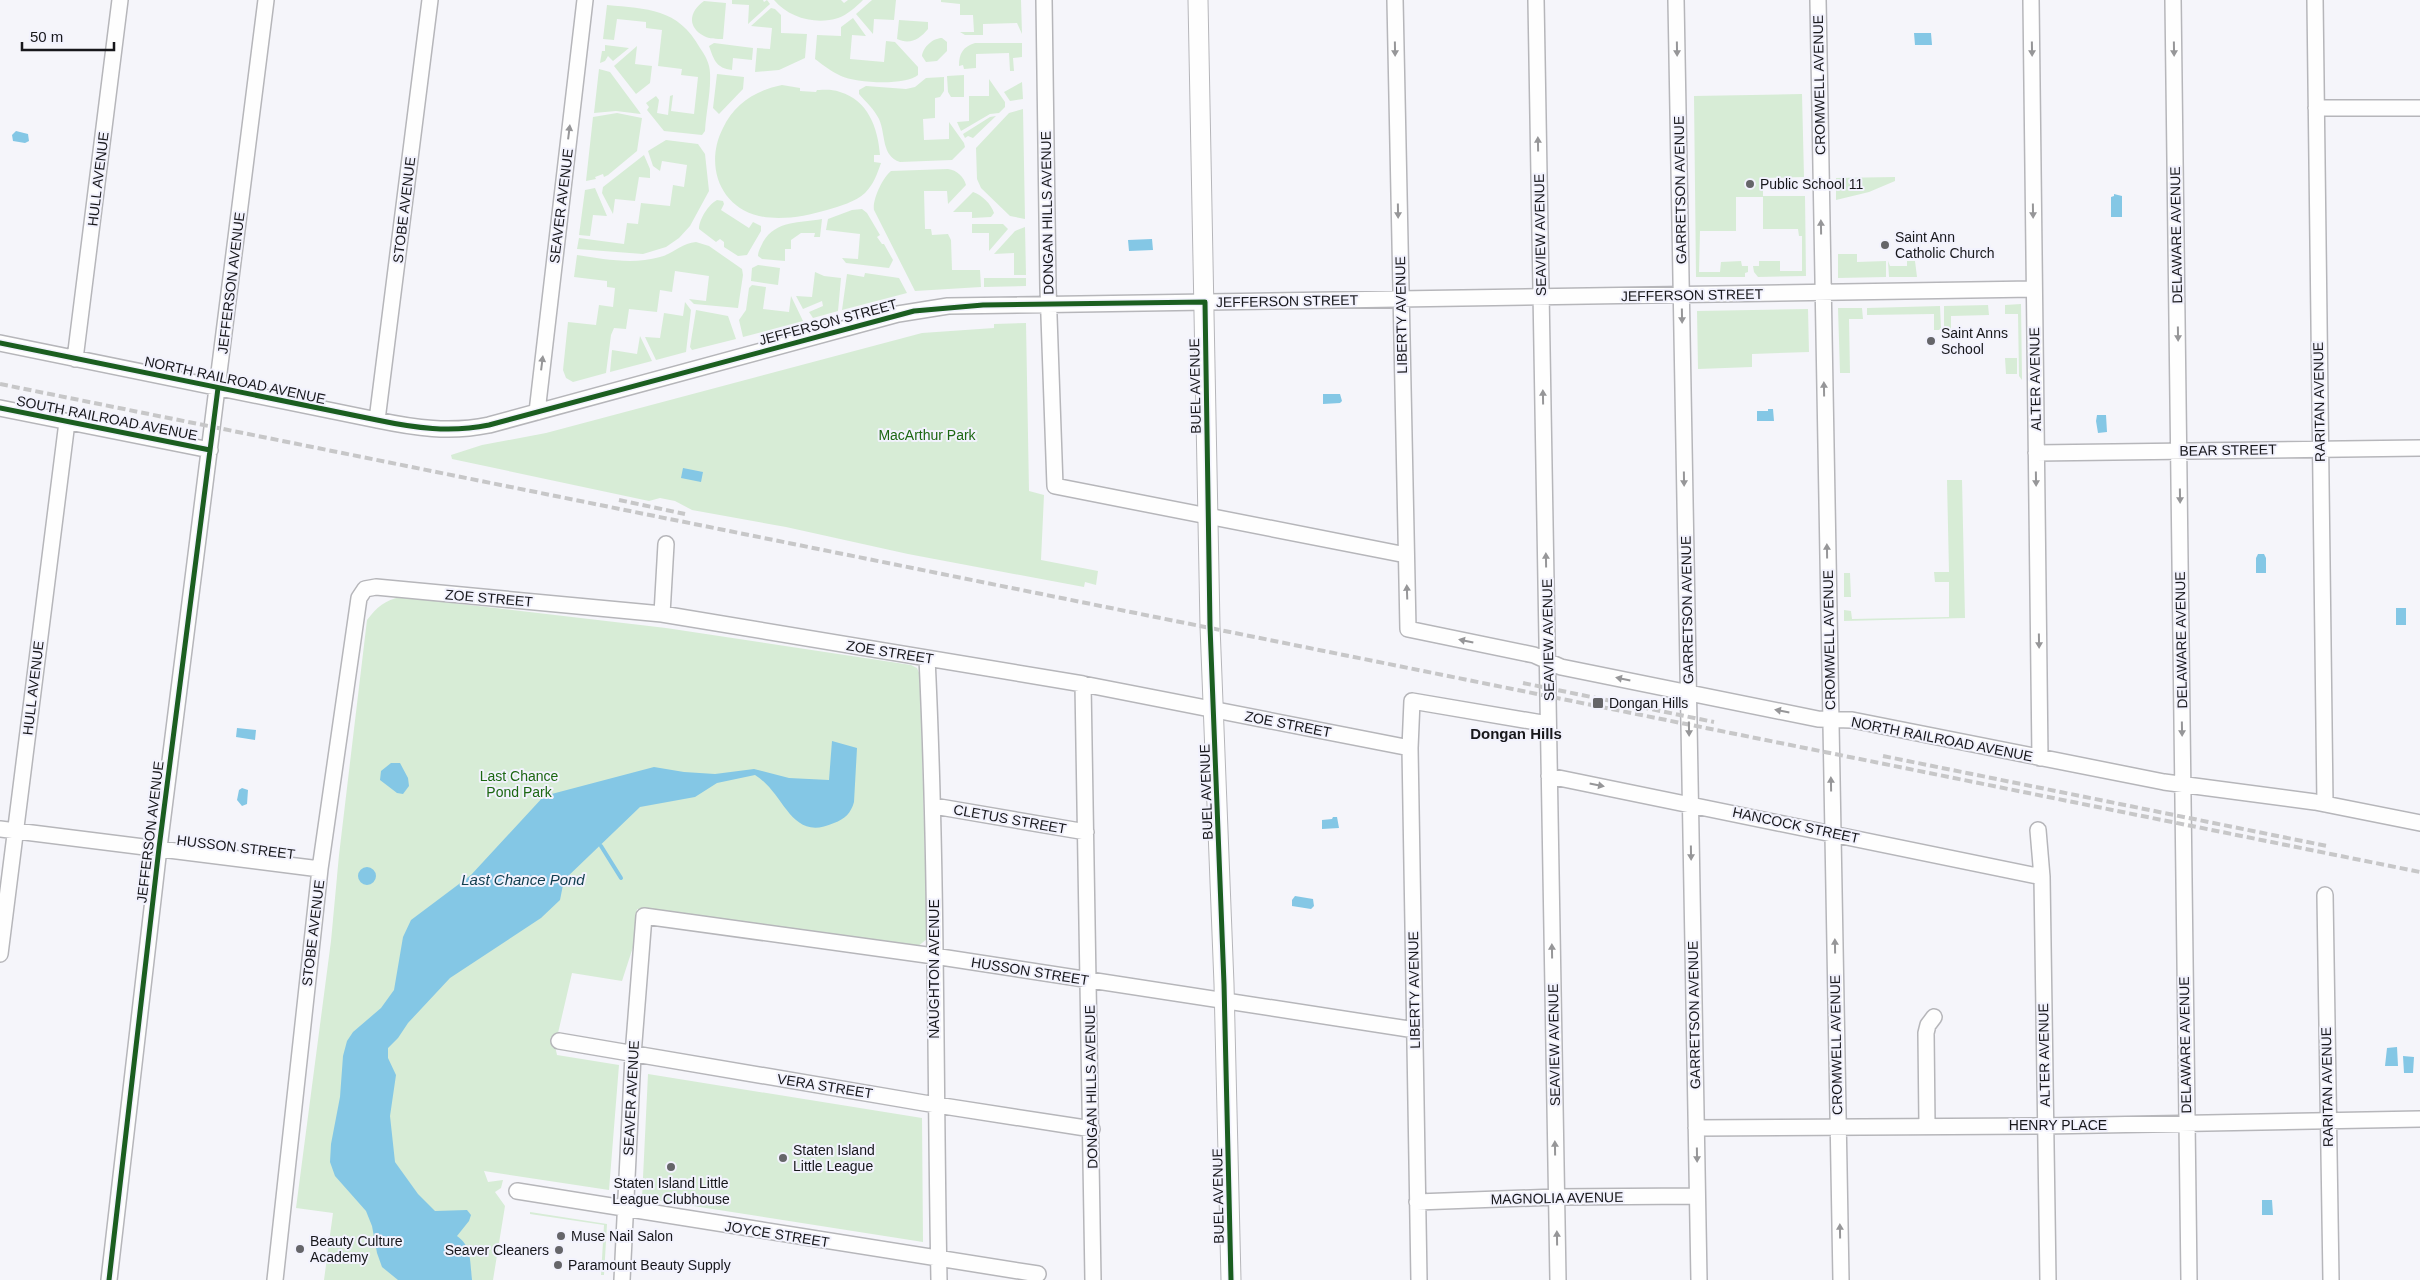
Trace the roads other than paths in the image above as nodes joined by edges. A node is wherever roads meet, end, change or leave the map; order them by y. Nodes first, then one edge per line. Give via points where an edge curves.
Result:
1 (120, 0) edge
2 (266, 0) edge
3 (430, 0) edge
4 (585, 0) edge
5 (1044, 0) edge
6 (1198, 0) edge
7 (1395, 0) edge
8 (1536, 0) edge
9 (1676, 0) edge
10 (1818, 0) edge
11 (2031, 0) edge
12 (2173, 0) edge
13 (2315, 0) edge
14 (2316, 108) junction
15 (2420, 108) edge
16 (2034, 289) junction
17 (1822, 292) junction
18 (1682, 295) junction
19 (1541, 298) junction
20 (1400, 300) junction
21 (1205, 302) junction
22 (1048, 305) junction
23 (0, 343) edge
24 (75, 358) junction
25 (218, 388) junction
26 (0, 408) edge
27 (537, 412) junction
28 (377, 420) junction
29 (67, 422) junction
30 (466, 429) joint
31 (2420, 448) edge
32 (2320, 449) junction
33 (210, 450) junction
34 (2179, 451) junction
35 (2036, 453) junction
36 (1209, 516) junction
37 (666, 544) dead end
38 (1406, 555) junction
39 (365, 589) joint
40 (662, 614) junction
41 (1408, 629) joint
42 (927, 658) junction
43 (1548, 661) junction
44 (1083, 684) junction
45 (1688, 693) junction
46 (1214, 710) junction
47 (1830, 719) junction
48 (1548, 724) junction
49 (1410, 748) junction
50 (2040, 758) junction
51 (1549, 776) junction
52 (2182, 784) junction
53 (1690, 804) junction
54 (2326, 804) junction
55 (934, 806) junction
56 (2420, 822) edge
57 (7, 830) edge
58 (2038, 830) dead end
59 (1086, 832) junction
60 (1832, 833) junction
61 (159, 848) junction
62 (320, 869) junction
63 (2042, 877) junction
64 (2325, 895) dead end
65 (644, 916) joint
66 (0, 954) edge
67 (934, 956) junction
68 (1088, 980) junction
69 (1225, 1000) junction
70 (1934, 1017) dead end
71 (1415, 1030) junction
72 (559, 1041) dead end
73 (633, 1054) junction
74 (936, 1105) junction
75 (2420, 1119) edge
76 (2328, 1121) junction
77 (2186, 1124) junction
78 (1927, 1125) junction
79 (1838, 1126) junction
80 (2045, 1126) junction
81 (1696, 1128) junction
82 (1092, 1129) junction
83 (517, 1191) dead end
84 (1697, 1196) junction
85 (1556, 1197) junction
86 (1417, 1202) junction
87 (625, 1210) junction
88 (938, 1260) junction
89 (1038, 1274) dead end
90 (109, 1280) edge
91 (275, 1280) edge
92 (622, 1280) edge
93 (939, 1280) edge
94 (1093, 1280) edge
95 (1230, 1280) edge
96 (1419, 1280) edge
97 (1558, 1280) edge
98 (1699, 1280) edge
99 (1841, 1280) edge
100 (2048, 1280) edge
101 (2189, 1280) edge
102 (2331, 1280) edge

1 - 24 street, HULL AVENUE
2 - 25 street, JEFFERSON AVENUE
3 - 28 street, STOBE AVENUE
27 -> 4 street, SEAVER AVENUE
5 - 22 street, DONGAN HILLS AVENUE
6 - 21 street, BUEL AVENUE
7 -> 20 street, LIBERTY AVENUE
19 -> 8 street, SEAVIEW AVENUE
9 -> 18 street, GARRETSON AVENUE
17 -> 10 street, CROMWELL AVENUE
11 -> 16 street, ALTER AVENUE
12 -> 34 street, DELAWARE AVENUE
13 - 14 street, RARITAN AVENUE
14 - 15 street
14 - 32 street, RARITAN AVENUE
16 - 17 street, JEFFERSON STREET
16 - 35 street, ALTER AVENUE
17 - 18 street, JEFFERSON STREET
47 -> 17 street, CROMWELL AVENUE
18 - 19 street, JEFFERSON STREET
18 -> 45 street, GARRETSON AVENUE
19 - 20 street, JEFFERSON STREET
43 -> 19 street, SEAVIEW AVENUE
20 - 21 street, JEFFERSON STREET
20 - 38 street, LIBERTY AVENUE
21 - 22 street, JEFFERSON STREET
21 - 36 street, BUEL AVENUE
22 - 27 street, JEFFERSON STREET via 968,306 914,311
22 - 36 street, DONGAN HILLS AVENUE via 1055,486
23 - 24 street, NORTH RAILROAD AVENUE
24 - 25 street, NORTH RAILROAD AVENUE
25 - 28 street, NORTH RAILROAD AVENUE
25 - 33 street, JEFFERSON AVENUE
26 - 29 street, SOUTH RAILROAD AVENUE
27 - 30 street, JEFFERSON STREET
28 - 30 street, NORTH RAILROAD AVENUE via 424,429
29 - 33 street, SOUTH RAILROAD AVENUE
29 - 57 street, HULL AVENUE
31 - 32 street, BEAR STREET
32 - 34 street, BEAR STREET
32 - 54 street, RARITAN AVENUE
33 - 61 street, JEFFERSON AVENUE
34 - 35 street, BEAR STREET
34 -> 52 street, DELAWARE AVENUE
35 -> 50 street, ALTER AVENUE
36 - 38 street
36 - 46 street, BUEL AVENUE
37 - 40 street
41 -> 38 street, LIBERTY AVENUE
39 - 40 street, ZOE STREET via 376,587
39 - 62 street, STOBE AVENUE via 359,598
40 - 42 street, ZOE STREET
43 -> 41 street, NORTH RAILROAD AVENUE via 1534,655
42 - 44 street, ZOE STREET
42 - 55 street, NAUGHTON AVENUE
45 -> 43 street, NORTH RAILROAD AVENUE via 1561,667
43 - 48 street, SEAVIEW AVENUE
44 - 46 street, ZOE STREET
44 - 59 street, DONGAN HILLS AVENUE
47 -> 45 street, NORTH RAILROAD AVENUE
45 -> 53 street, GARRETSON AVENUE
46 - 49 street, ZOE STREET
46 - 69 street, BUEL AVENUE
47 - 50 street, NORTH RAILROAD AVENUE via 1852,720
60 -> 47 street, CROMWELL AVENUE
48 - 49 street, LIBERTY AVENUE via 1412,701
48 - 51 street, SEAVIEW AVENUE
49 - 71 street, LIBERTY AVENUE
50 - 52 street, NORTH RAILROAD AVENUE
51 -> 53 street, HANCOCK STREET
85 -> 51 street, SEAVIEW AVENUE
52 - 54 street, NORTH RAILROAD AVENUE
52 - 77 street, DELAWARE AVENUE
53 - 60 street, HANCOCK STREET
53 -> 81 street, GARRETSON AVENUE
54 - 56 street, NORTH RAILROAD AVENUE
55 - 59 street, CLETUS STREET
55 - 67 street, NAUGHTON AVENUE
57 - 61 street, HUSSON STREET
57 - 66 street, HULL AVENUE
58 - 63 street, ALTER AVENUE
59 - 68 street, DONGAN HILLS AVENUE
60 - 63 street, HANCOCK STREET
79 -> 60 street, CROMWELL AVENUE
61 - 62 street, HUSSON STREET
61 - 90 street, JEFFERSON AVENUE
62 - 91 street, STOBE AVENUE
63 - 80 street, ALTER AVENUE
64 - 76 street, RARITAN AVENUE
65 - 67 street, HUSSON STREET
65 - 73 street, SEAVER AVENUE
67 - 68 street, HUSSON STREET
67 - 74 street, NAUGHTON AVENUE
68 - 69 street, HUSSON STREET
68 - 82 street, DONGAN HILLS AVENUE
69 - 71 street, HUSSON STREET
69 - 95 street, BUEL AVENUE
70 - 78 street via 1926,1033
71 - 86 street, LIBERTY AVENUE
72 - 73 street, VERA STREET
73 - 74 street, VERA STREET
73 - 87 street, SEAVER AVENUE
74 - 82 street, VERA STREET
74 - 88 street, NAUGHTON AVENUE
75 - 76 street, HENRY PLACE
76 - 77 street, HENRY PLACE
76 - 102 street, RARITAN AVENUE
77 - 80 street, HENRY PLACE
77 - 101 street, DELAWARE AVENUE
78 - 79 street, HENRY PLACE
78 - 80 street, HENRY PLACE
79 - 81 street, HENRY PLACE
99 -> 79 street, CROMWELL AVENUE
80 - 100 street, ALTER AVENUE
81 -> 84 street, GARRETSON AVENUE
82 - 94 street, DONGAN HILLS AVENUE
83 - 87 street, JOYCE STREET
84 - 85 street, MAGNOLIA AVENUE
84 - 98 street, GARRETSON AVENUE
85 - 86 street, MAGNOLIA AVENUE
97 -> 85 street, SEAVIEW AVENUE
86 - 96 street, LIBERTY AVENUE
87 - 88 street, JOYCE STREET
87 - 92 street, SEAVER AVENUE
88 - 89 street, JOYCE STREET
88 - 93 street, NAUGHTON AVENUE

